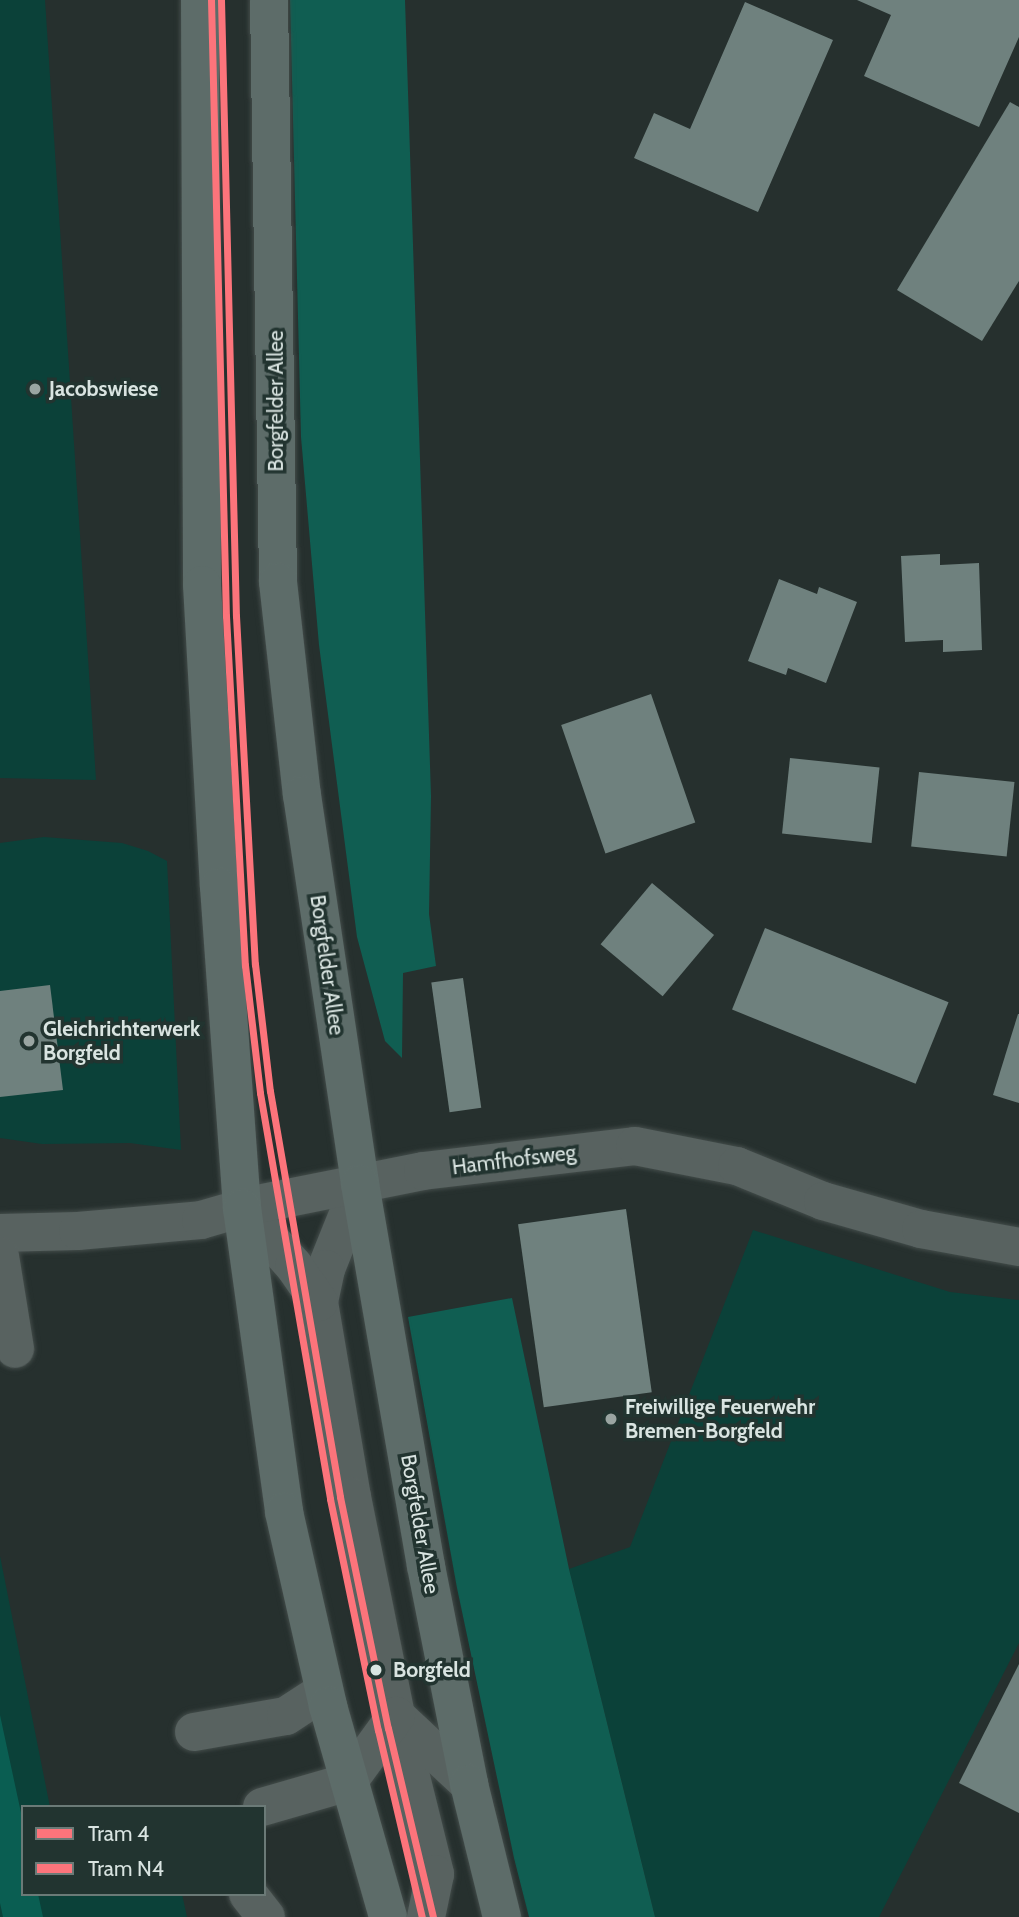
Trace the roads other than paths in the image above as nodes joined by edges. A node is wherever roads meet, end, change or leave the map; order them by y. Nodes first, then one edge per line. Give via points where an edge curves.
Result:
1 (200, 0) edge
2 (269, 0) edge
3 (360, 1184) junction
4 (242, 1208) junction
5 (0, 1233) edge
6 (1019, 1247) edge
7 (0, 1256) edge
8 (320, 1302) junction
9 (15, 1349) dead end
10 (324, 1691) junction
11 (396, 1716) junction
12 (194, 1732) dead end
13 (348, 1782) junction
14 (469, 1784) junction
15 (266, 1806) edge
16 (250, 1896) edge
17 (266, 1917) edge
18 (388, 1917) edge
19 (426, 1917) edge
20 (502, 1917) edge

1 - 4 main road via 202,585
2 - 3 main road, Borgfelder Allee via 278,582 302,795
3 - 4 street, Hamfhofsweg
3 - 6 street, Hamfhofsweg via 503,1160 635,1146 737,1167 823,1200 921,1229
3 - 8 street via 326,1269
3 - 14 main road, Borgfelder Allee
4 - 5 street, Hamfhofsweg via 176,1223
4 - 8 street
4 - 10 main road via 285,1512
7 - 9 street
8 - 11 street via 352,1497
10 - 12 street via 286,1716
10 - 13 main road
11 - 13 street
11 - 14 street
11 - 19 street via 435,1874
13 - 15 street
13 - 18 main road
14 - 20 main road, Borgfelder Allee
16 - 17 street

